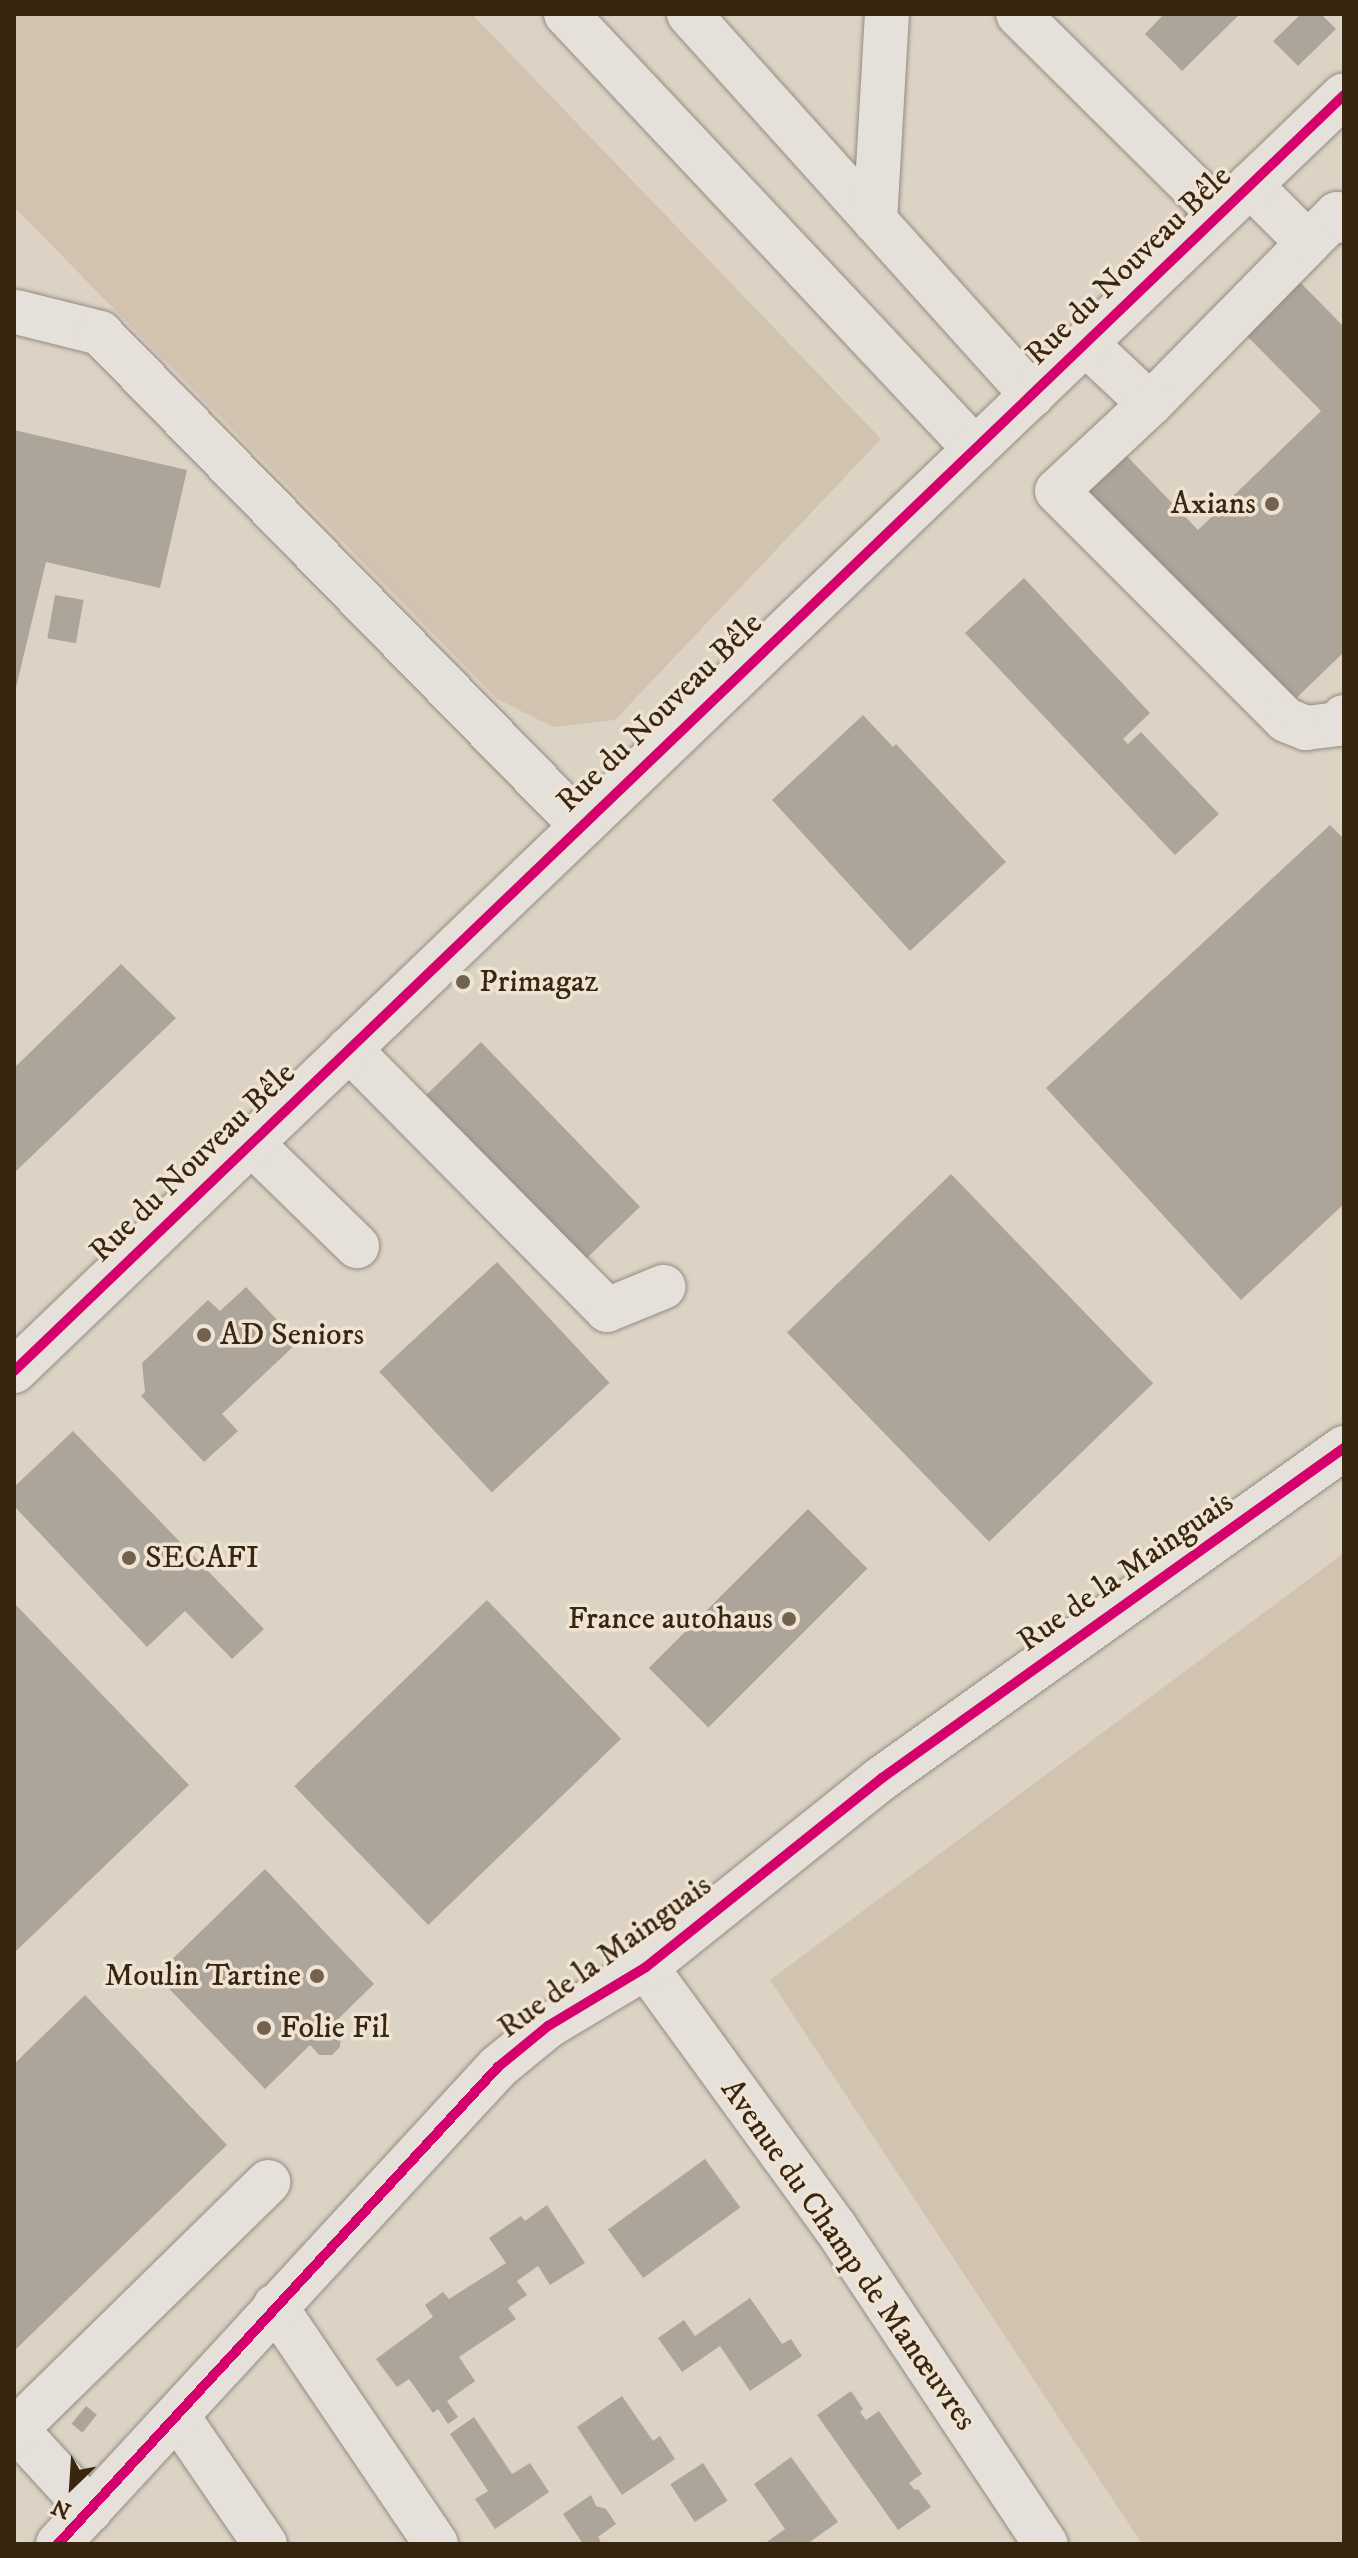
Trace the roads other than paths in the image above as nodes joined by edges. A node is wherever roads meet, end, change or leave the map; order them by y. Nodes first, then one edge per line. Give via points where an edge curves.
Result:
1 (566, 14) edge
2 (689, 14) edge
3 (887, 14) edge
4 (1018, 14) edge
5 (1344, 95) edge
6 (1235, 199) junction
7 (875, 221) junction
8 (1326, 232) edge
9 (16, 312) edge
10 (1085, 343) junction
11 (1032, 395) junction
12 (1150, 404) junction
13 (975, 449) junction
14 (1344, 717) edge
15 (581, 825) junction
16 (349, 1049) junction
17 (251, 1143) junction
18 (357, 1246) dead end
19 (663, 1287) dead end
20 (14, 1371) edge
21 (1344, 1448) edge
22 (646, 1967) junction
23 (268, 2182) dead end
24 (275, 2306) junction
25 (178, 2417) junction
26 (15, 2430) edge
27 (90, 2510) junction
28 (58, 2544) edge
29 (265, 2544) edge
30 (436, 2544) edge
31 (1046, 2544) edge

1 - 13 street
2 - 7 street
3 - 7 street
4 - 6 street
5 - 6 street, Rue du Nouveau Bêle
6 - 8 street
6 - 10 street, Rue du Nouveau Bêle
7 - 11 street
8 - 12 street
9 - 15 street via 100,333
10 - 11 street, Rue du Nouveau Bêle
10 - 12 street
11 - 13 street, Rue du Nouveau Bêle
12 - 14 street via 1057,491 1286,720 1306,728 1337,724
13 - 15 street, Rue du Nouveau Bêle
15 - 16 street, Rue du Nouveau Bêle
16 - 17 street, Rue du Nouveau Bêle
16 - 19 street via 607,1310
17 - 18 street
17 - 20 street, Rue du Nouveau Bêle
21 - 22 street, Rue de la Mainguais via 882,1778
22 - 24 street, Rue de la Mainguais via 548,2026 498,2067
22 - 31 street, Avenue du Champ de Manœuvres via 835,2227
23 - 26 street
24 - 25 street, Rue de la Mainguais
24 - 30 street
25 - 27 street, Rue de la Mainguais
25 - 29 street
26 - 27 street
27 - 28 street, Rue de la Mainguais

